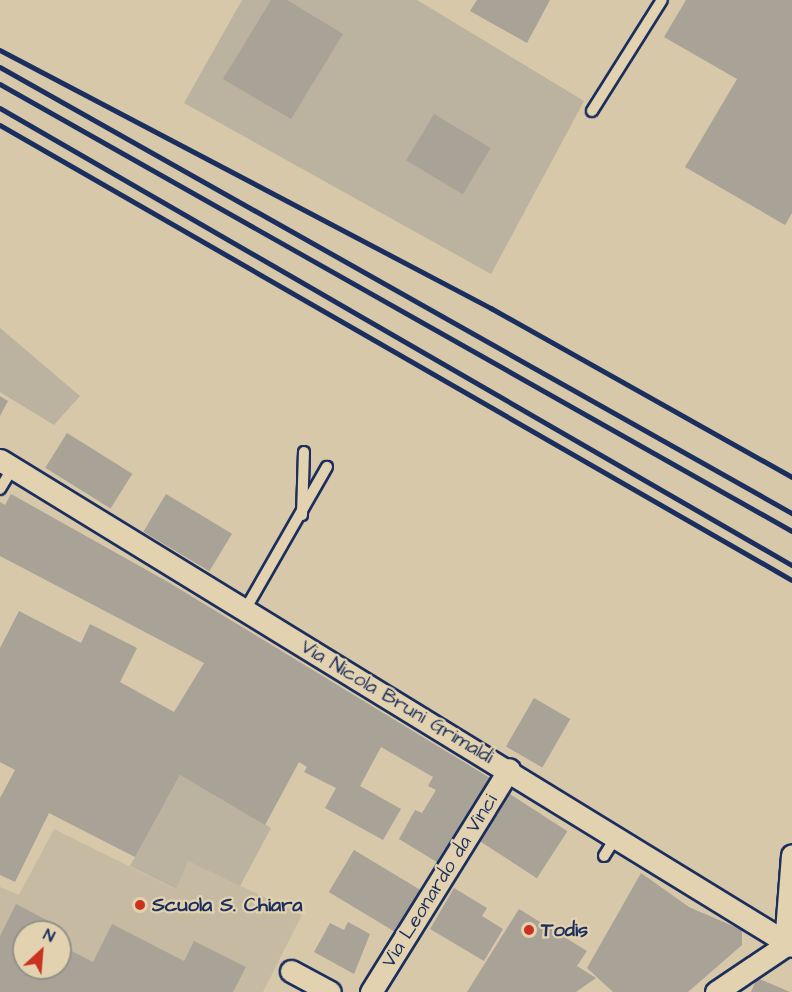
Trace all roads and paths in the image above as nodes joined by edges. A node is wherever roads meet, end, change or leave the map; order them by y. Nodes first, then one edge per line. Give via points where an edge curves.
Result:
1 (662, 0) edge
2 (592, 111) dead end
3 (304, 452) dead end
4 (6, 463) edge
5 (327, 467) dead end
6 (0, 489) edge
7 (302, 516) junction
8 (245, 610) junction
9 (509, 769) junction
10 (616, 837) junction
11 (792, 855) edge
12 (604, 856) dead end
13 (790, 944) edge
14 (754, 966) junction
15 (291, 971) dead end
16 (330, 992) edge
17 (371, 992) edge
18 (716, 992) edge
19 (742, 992) edge

1 - 2 lane
3 - 7 lane
4 - 6 lane
4 - 8 street, Via Nicola Bruni Grimaldi
5 - 7 lane
7 - 8 lane
8 - 9 street, Via Nicola Bruni Grimaldi
9 - 10 street, Via Nicola Bruni Grimaldi
9 - 17 street, Via Leonardo da Vinci
10 - 12 lane
10 - 13 street, Via Nicola Bruni Grimaldi
11 - 13 street
13 - 14 street
14 - 18 street
14 - 19 street
15 - 16 street

